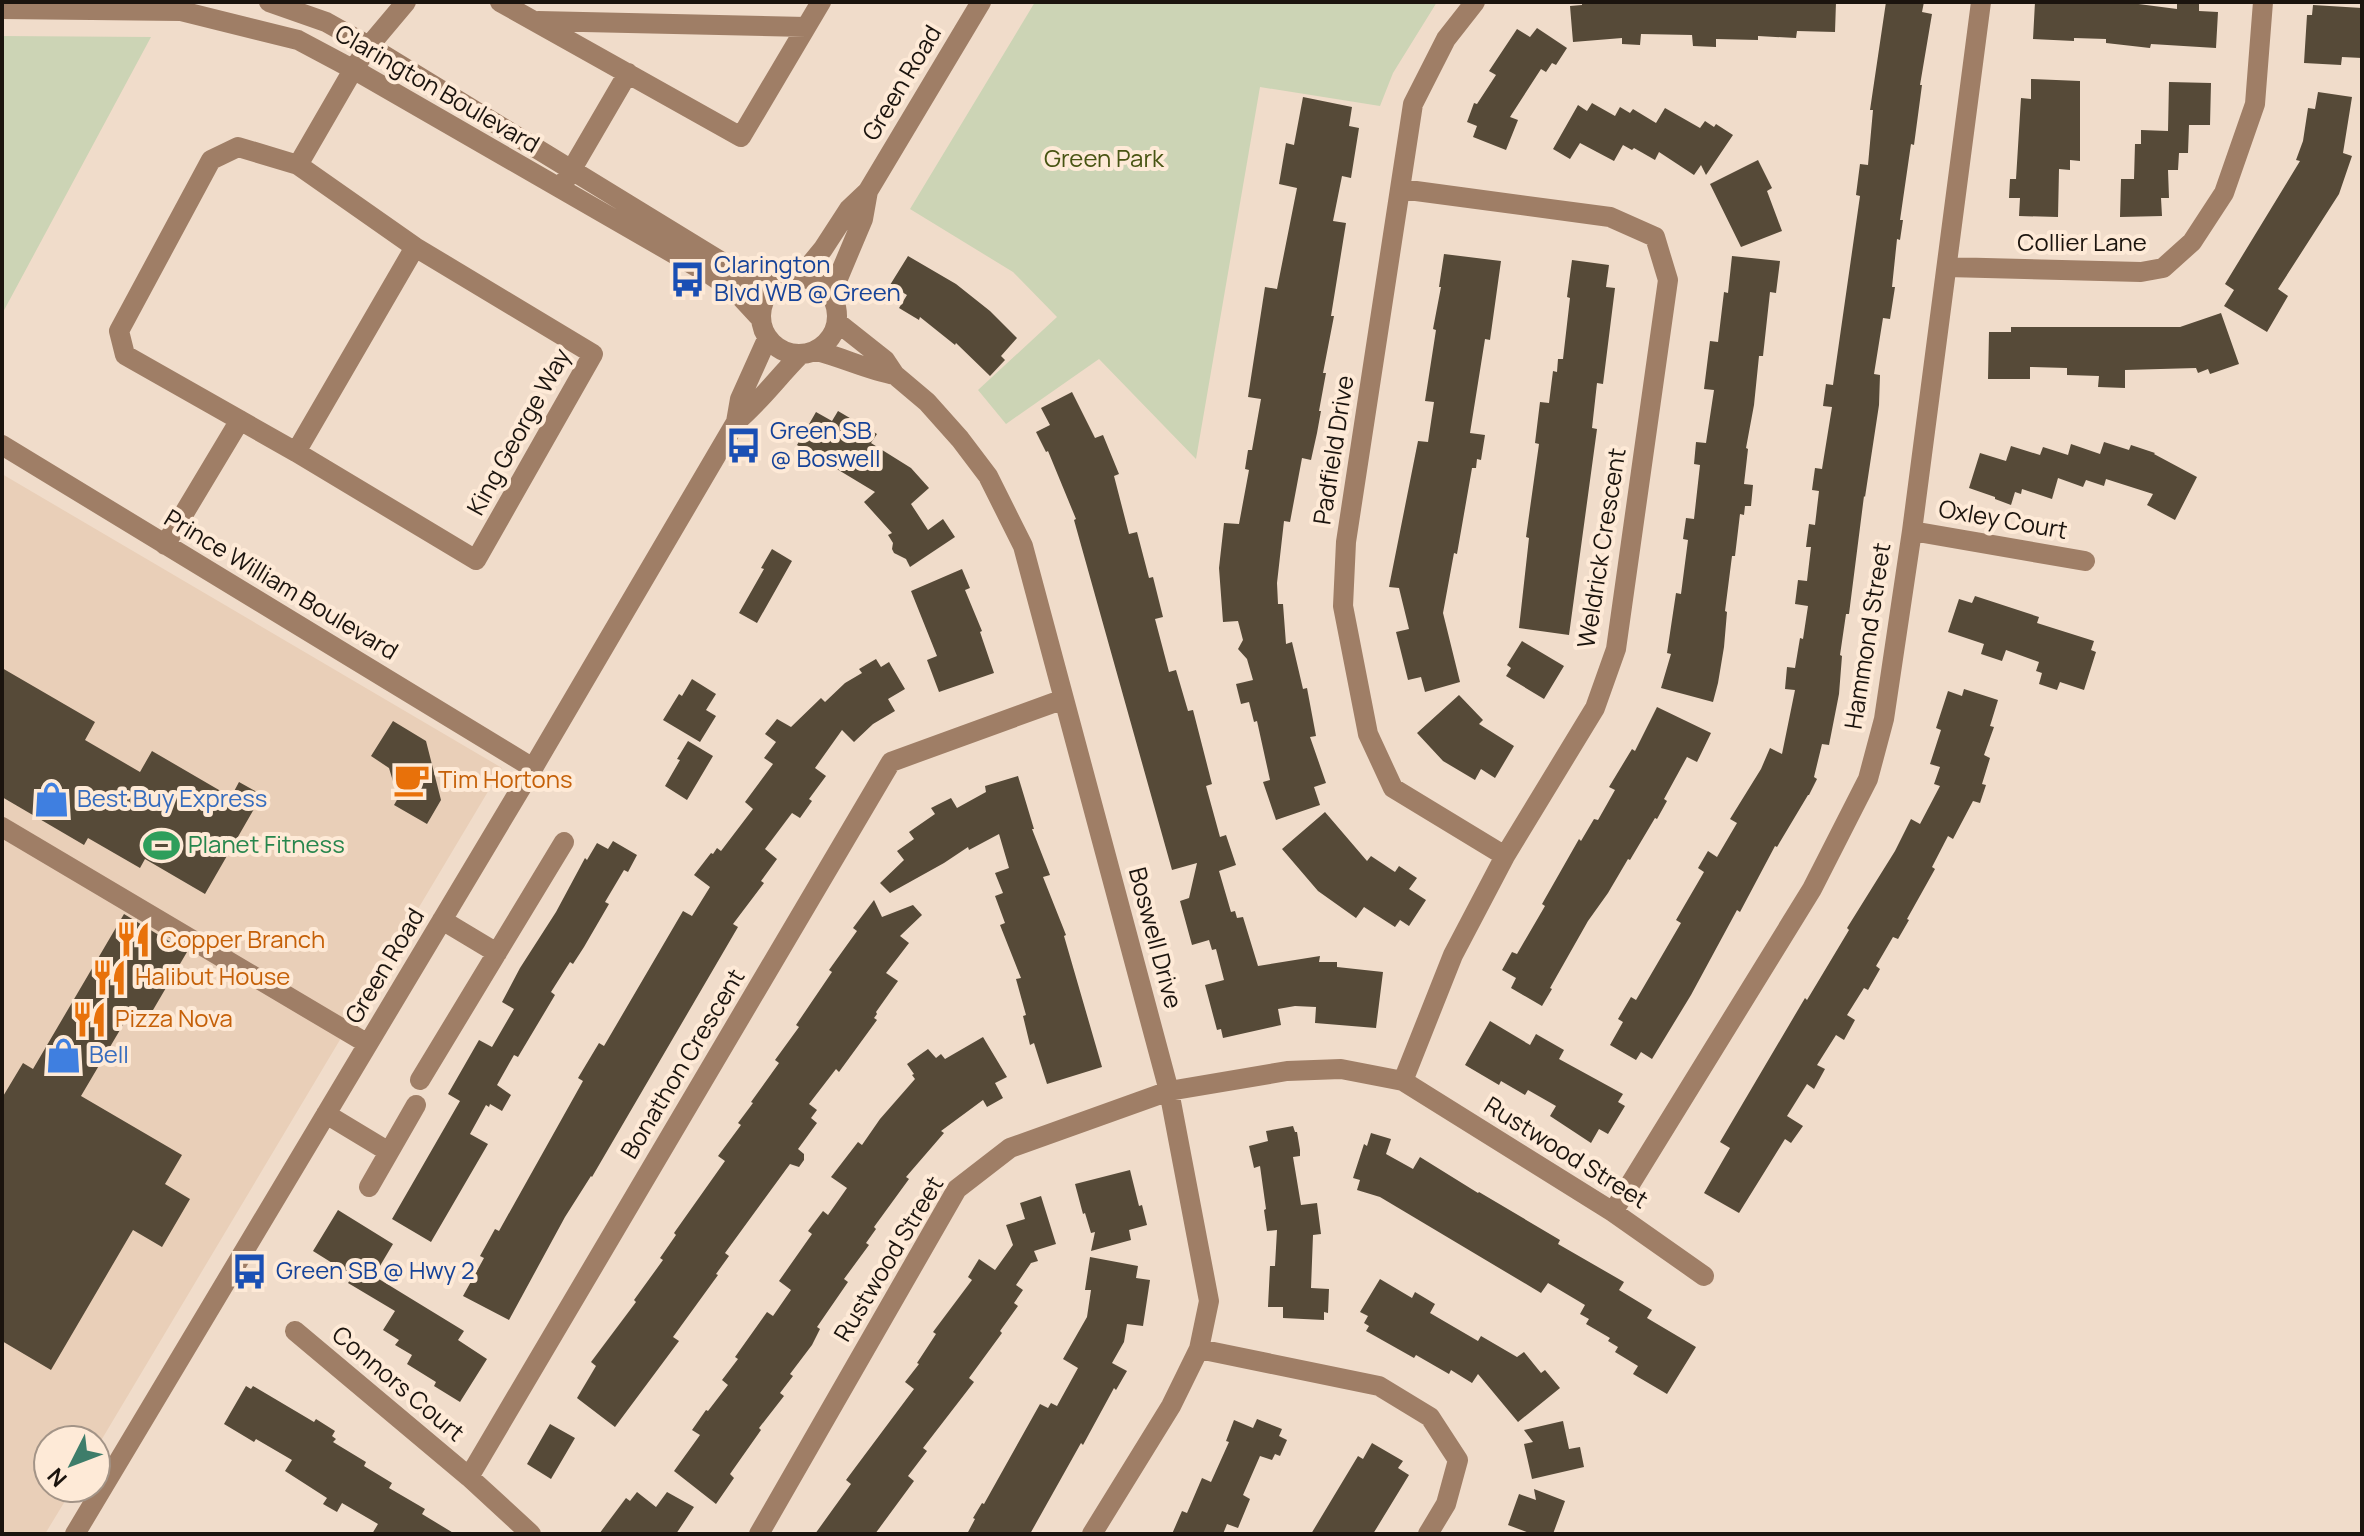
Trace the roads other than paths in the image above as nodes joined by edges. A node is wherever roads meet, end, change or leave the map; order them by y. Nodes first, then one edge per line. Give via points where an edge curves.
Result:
1 (269, 2) edge
2 (406, 2) edge
3 (500, 2) edge
4 (821, 2) edge
5 (981, 2) edge
6 (1475, 2) edge
7 (1981, 2) edge
8 (2263, 2) edge
9 (2, 9) edge
10 (534, 21) junction
11 (806, 27) junction
12 (369, 46) junction
13 (353, 70) junction
14 (628, 73) junction
15 (298, 165) junction
16 (572, 171) junction
17 (560, 188) junction
18 (1401, 189) junction
19 (868, 191) junction
20 (415, 247) junction
21 (1947, 267) junction
22 (799, 278) junction
23 (778, 284) junction
24 (831, 295) junction
25 (760, 318) junction
26 (837, 322) junction
27 (767, 339) junction
28 (808, 353) junction
29 (895, 375) junction
30 (240, 420) junction
31 (736, 422) junction
32 (2, 445) edge
33 (296, 452) junction
34 (1912, 531) junction
35 (165, 545) junction
36 (2085, 561) dead end
37 (1064, 699) junction
38 (533, 768) junction
39 (2, 827) edge
40 (564, 842) dead end
41 (1505, 856) junction
42 (442, 920) junction
43 (497, 953) junction
44 (368, 1044) junction
45 (420, 1080) dead end
46 (1403, 1081) junction
47 (1169, 1091) junction
48 (416, 1105) dead end
49 (326, 1114) junction
50 (389, 1152) junction
51 (369, 1187) dead end
52 (1613, 1212) junction
53 (1704, 1276) dead end
54 (295, 1331) dead end
55 (1199, 1349) junction
56 (469, 1477) junction
57 (75, 1534) edge
58 (531, 1534) edge
59 (759, 1534) edge
60 (1092, 1534) edge
61 (1428, 1534) edge

1 - 12 street, Clarington Boulevard via 326,22
2 - 12 street
3 - 10 street
4 - 11 street
5 - 19 street, Green Road
6 - 18 street, Padfield Drive via 1446,39 1413,104
7 - 21 street, Hammond Street
8 - 21 street, Collier Lane via 2255,104 2224,193 2192,242 2163,268 2141,272
9 - 13 street, Clarington Boulevard via 181,11 298,40
10 - 11 street
10 - 14 street
11 - 14 street via 741,137
12 - 13 street
12 - 16 street, Clarington Boulevard
13 - 15 street
13 - 17 street, Clarington Boulevard
14 - 16 street
15 - 20 street, King George Way
15 - 30 street, King George Way via 238,147 211,160 119,331 125,355
16 - 17 street
16 - 23 street, Clarington Boulevard via 753,281
17 - 25 street, Clarington Boulevard via 709,274 736,292
18 - 41 street, Padfield Drive via 1346,542 1343,606 1368,734 1393,788
18 - 41 street, Weldrick Crescent via 1610,217 1655,237 1668,280 1616,649 1595,708
19 - 22 street, Green Road
19 - 24 street, Green Road via 863,219
20 - 33 street
20 - 33 street, King George Way via 593,354 476,560
21 - 34 street, Hammond Street
22 - 23 street
22 - 24 street via 817,282
23 - 25 street via 764,298
24 - 26 street
25 - 27 street
26 - 28 street via 831,339
26 - 29 street, Boswell Drive via 885,360
27 - 28 street via 778,349
27 - 31 street, Green Road via 740,399
28 - 29 street, Boswell Drive
28 - 31 street, Green Road
29 - 37 street, Boswell Drive via 927,402 988,476 1023,546
30 - 33 street, King George Way
30 - 35 street
31 - 38 street, Green Road
32 - 35 street, Prince William Boulevard
34 - 36 street, Oxley Court
34 - 52 street, Hammond Street via 1884,719 1868,779 1812,889
35 - 38 street, Prince William Boulevard
37 - 47 street, Boswell Drive
37 - 56 street, Bonathon Crescent via 891,762
38 - 42 street, Green Road
39 - 44 street
40 - 43 street
41 - 46 street, Weldrick Crescent via 1453,955
42 - 43 street
42 - 44 street, Green Road
43 - 45 street
44 - 49 street, Green Road
46 - 47 street, Rustwood Street via 1341,1069 1287,1071
46 - 52 street, Rustwood Street
47 - 55 street, Boswell Drive via 1209,1301
47 - 59 street, Rustwood Street via 1010,1148 957,1189
48 - 50 street
49 - 50 street
49 - 57 street, Green Road
50 - 51 street
52 - 53 street, Rustwood Street
54 - 56 street, Connors Court
55 - 60 street, Boswell Drive via 1171,1406
55 - 61 street via 1379,1386 1430,1417 1458,1460 1446,1504
56 - 58 street

